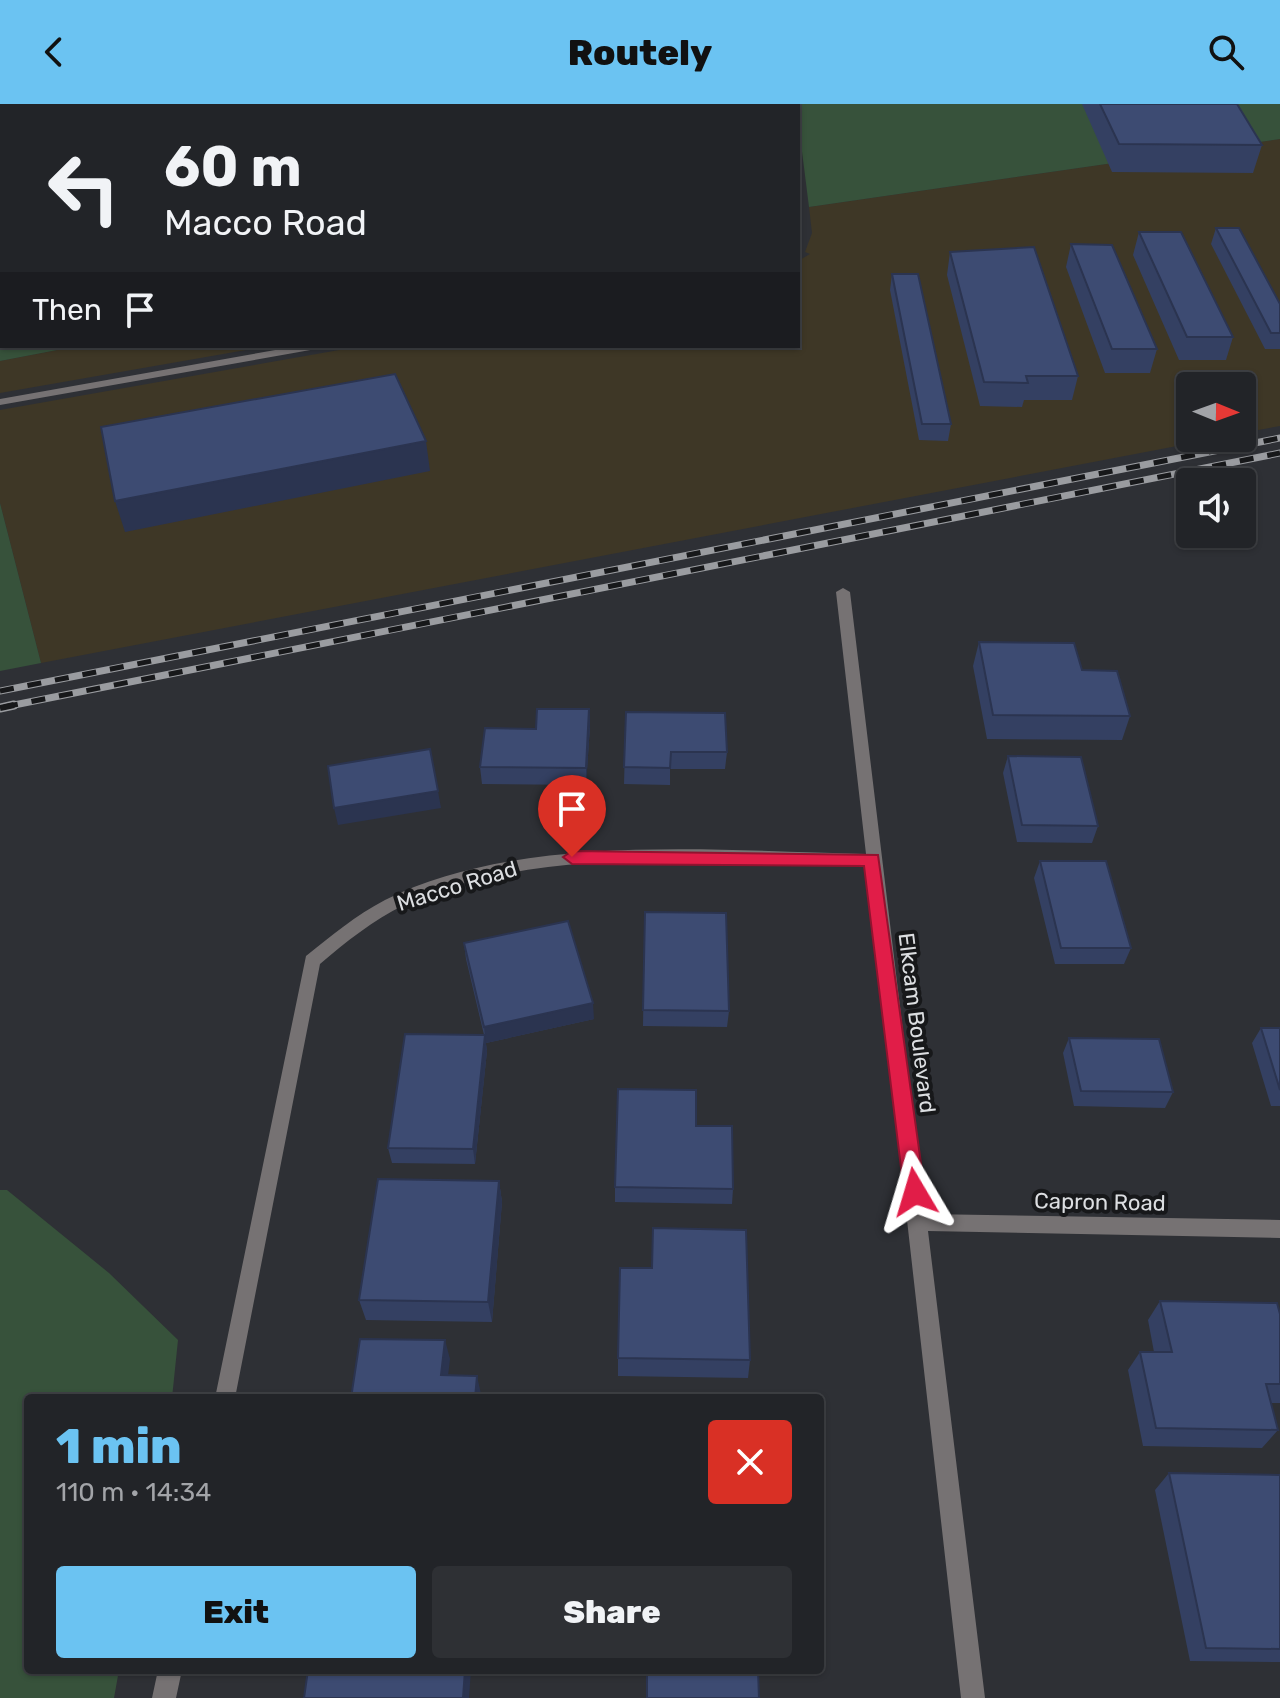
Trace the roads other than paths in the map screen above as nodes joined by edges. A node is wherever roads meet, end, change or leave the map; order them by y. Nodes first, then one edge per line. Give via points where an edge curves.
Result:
1 (305, 348) edge
2 (0, 402) edge
3 (843, 592) dead end
4 (872, 860) junction
5 (919, 1222) junction
6 (1280, 1229) edge
7 (226, 1394) edge
8 (169, 1674) edge
9 (164, 1698) edge
10 (973, 1698) edge

1 - 2 street
3 - 4 street, Elkcam Boulevard
4 - 5 street, Elkcam Boulevard
4 - 7 street, Macco Road via 572,857 488,872 402,899 354,926 312,961
5 - 6 street, Capron Road
5 - 10 street, Elkcam Boulevard
8 - 9 street

